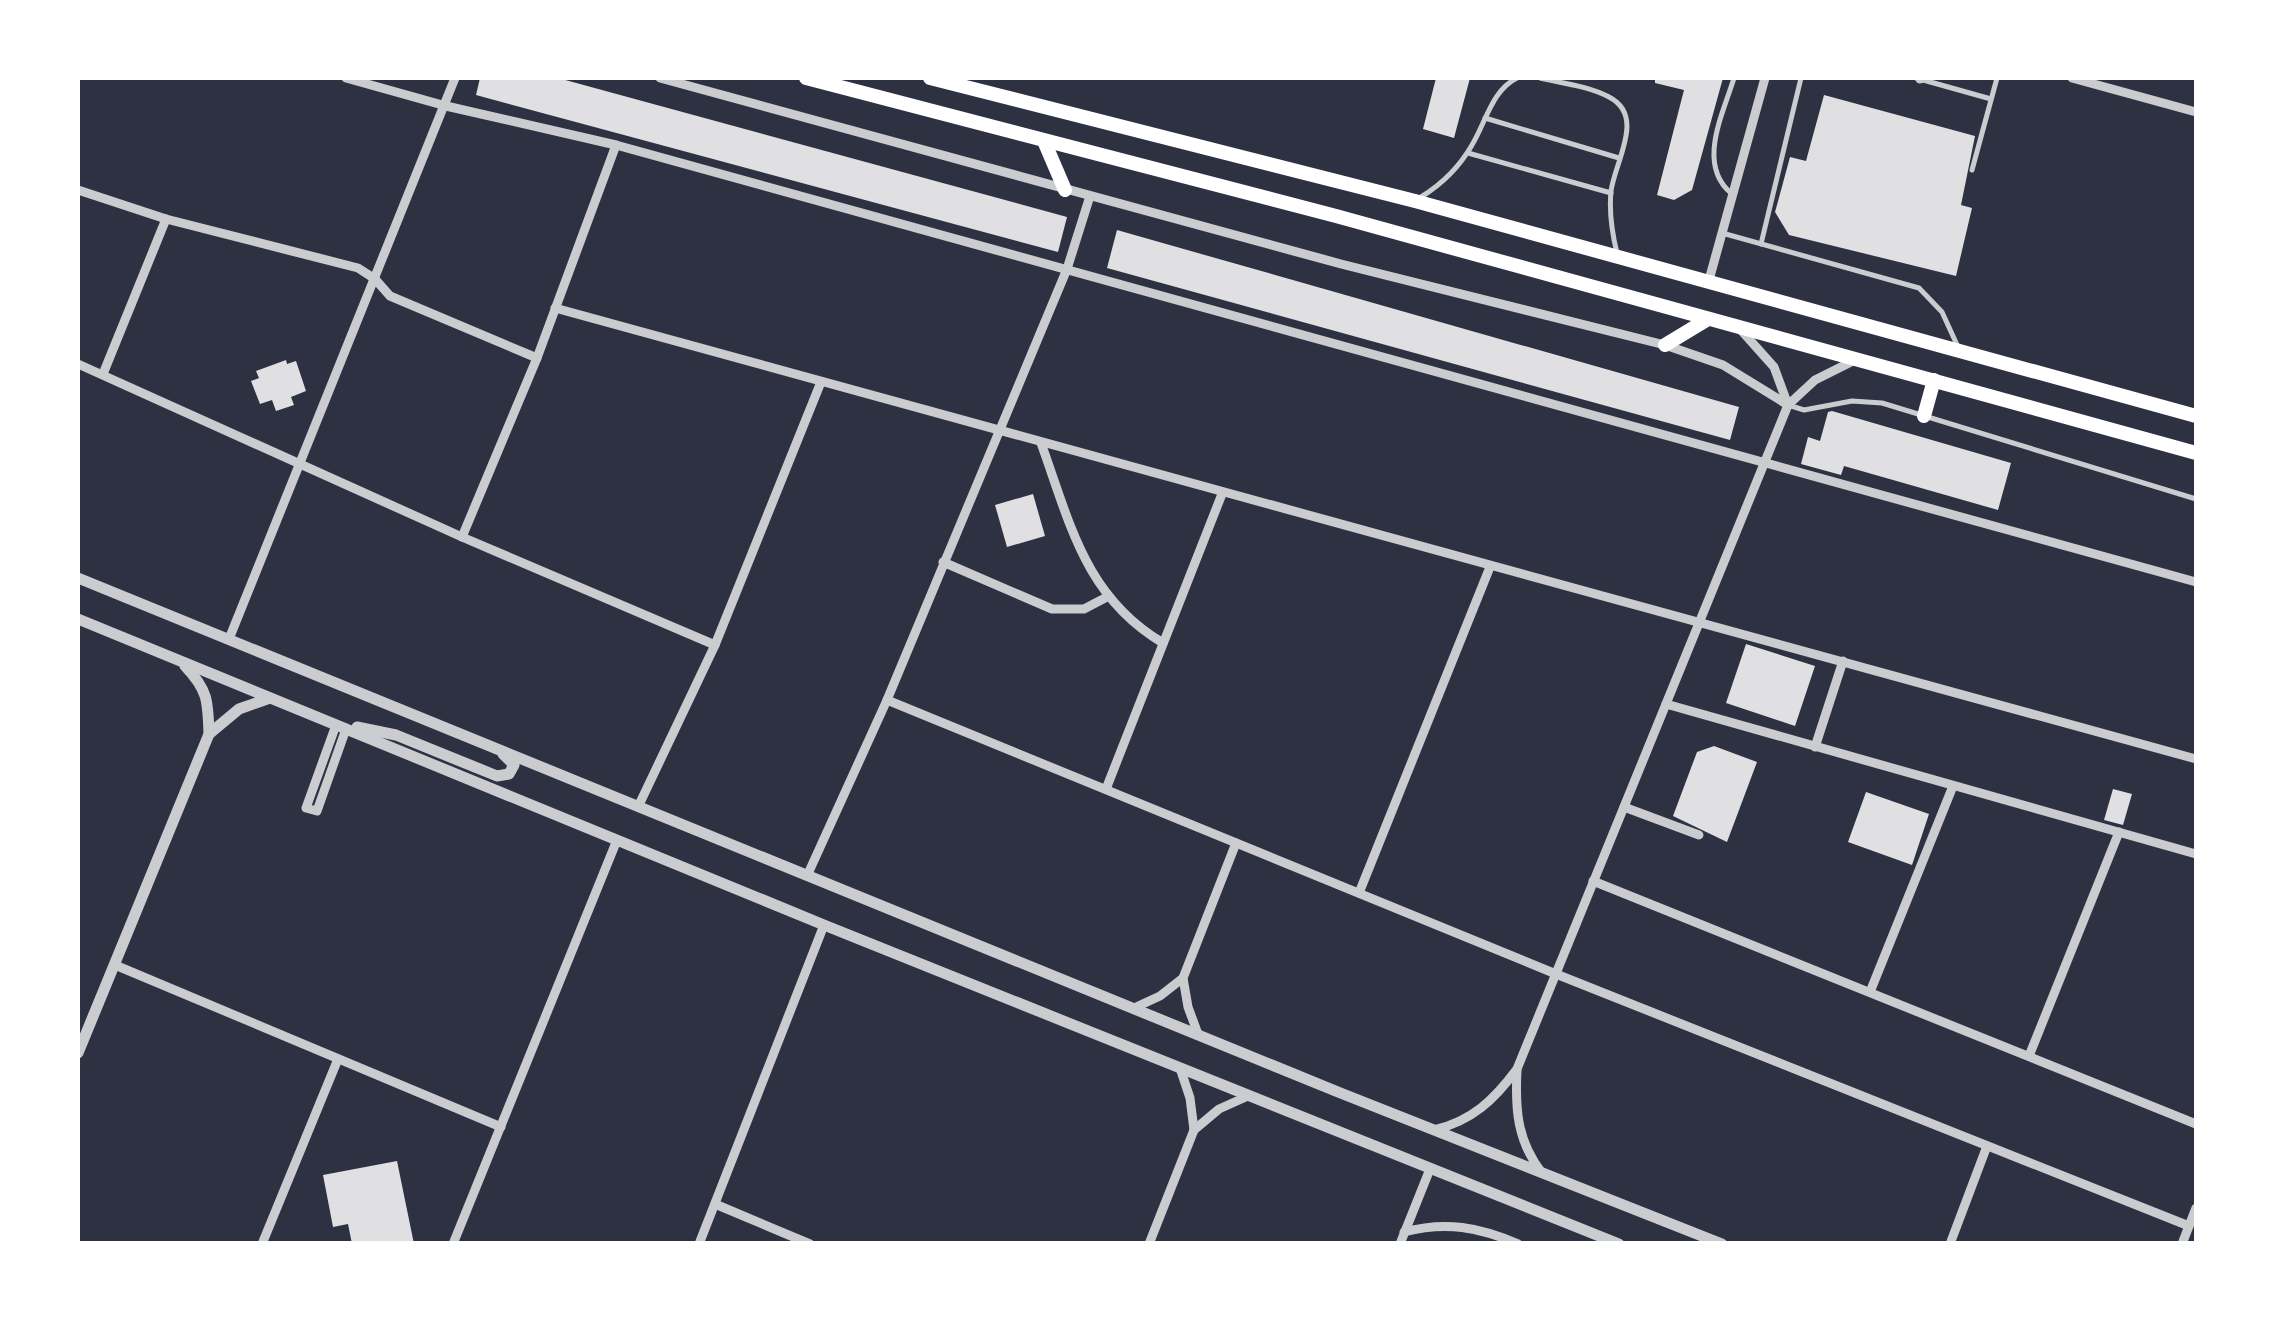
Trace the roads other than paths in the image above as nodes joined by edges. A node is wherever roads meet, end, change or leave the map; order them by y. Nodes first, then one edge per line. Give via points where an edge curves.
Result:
1 (346, 78) edge
2 (455, 78) edge
3 (660, 78) edge
4 (806, 78) edge
5 (930, 78) edge
6 (1517, 78) edge
7 (1540, 78) edge
8 (1734, 78) edge
9 (1765, 78) edge
10 (1801, 78) edge
11 (1919, 78) edge
12 (1996, 78) edge
13 (2072, 78) edge
14 (1990, 100) junction
15 (446, 106) junction
16 (2196, 112) edge
17 (1485, 118) junction
18 (1044, 141) junction
19 (616, 145) junction
20 (1468, 153) junction
21 (1620, 158) junction
22 (1972, 170) dead end
23 (78, 190) edge
24 (1065, 190) junction
25 (1611, 193) junction
26 (1732, 194) junction
27 (1090, 196) junction
28 (1415, 201) junction
29 (166, 219) junction
30 (1722, 233) junction
31 (1760, 244) junction
32 (1618, 256) junction
33 (1067, 270) junction
34 (375, 279) junction
35 (1708, 280) junction
36 (555, 308) junction
37 (1708, 319) junction
38 (1738, 327) junction
39 (1665, 346) junction
40 (1959, 351) junction
41 (537, 358) junction
42 (1857, 359) junction
43 (78, 364) edge
44 (103, 374) junction
45 (1934, 380) junction
46 (821, 382) junction
47 (1788, 406) junction
48 (1924, 416) junction
49 (2196, 416) edge
50 (997, 431) junction
51 (1041, 444) junction
52 (2196, 453) edge
53 (1766, 460) junction
54 (299, 463) junction
55 (1222, 494) junction
56 (2196, 499) edge
57 (462, 537) junction
58 (943, 562) junction
59 (1490, 567) junction
60 (78, 580) edge
61 (2196, 582) edge
62 (1106, 597) junction
63 (78, 619) edge
64 (1699, 623) junction
65 (230, 639) junction
66 (1163, 644) junction
67 (715, 645) junction
68 (179, 660) junction
69 (1843, 661) junction
70 (270, 698) junction
71 (887, 700) junction
72 (1666, 704) junction
73 (337, 725) junction
74 (209, 734) junction
75 (1815, 746) junction
76 (498, 750) junction
77 (2196, 758) edge
78 (1952, 786) junction
79 (1106, 790) junction
80 (638, 807) junction
81 (1624, 807) junction
82 (2119, 832) junction
83 (1699, 835) dead end
84 (617, 840) junction
85 (1236, 843) junction
86 (2196, 854) edge
87 (808, 876) junction
88 (1594, 881) junction
89 (1359, 893) junction
90 (824, 925) junction
91 (115, 965) junction
92 (1556, 974) junction
93 (1182, 978) junction
94 (1870, 992) junction
95 (1134, 1008) junction
96 (1198, 1034) junction
97 (78, 1053) edge
98 (2028, 1056) junction
99 (338, 1059) junction
100 (1180, 1068) junction
101 (1517, 1069) junction
102 (1248, 1096) junction
103 (2196, 1124) edge
104 (501, 1127) junction
105 (1194, 1130) junction
106 (1434, 1130) junction
107 (1987, 1146) junction
108 (1430, 1169) junction
109 (1544, 1175) junction
110 (715, 1204) junction
111 (2196, 1208) edge
112 (2189, 1226) junction
113 (1404, 1232) junction
114 (1588, 1237) edge
115 (262, 1244) edge
116 (453, 1244) edge
117 (700, 1244) edge
118 (810, 1244) edge
119 (1148, 1244) edge
120 (1400, 1244) edge
121 (1518, 1244) edge
122 (1619, 1244) edge
123 (1722, 1244) edge
124 (1950, 1244) edge
125 (2182, 1244) edge

1 - 15 street
2 - 15 street
3 - 24 street
4 - 18 main road
5 - 28 main road
6 - 17 lane via 1502,88
7 - 21 lane via 1614,100 1627,122
8 - 26 lane via 1712,160
9 - 26 street
10 - 31 lane
11 - 14 lane
12 - 14 lane
13 - 16 street
14 - 22 lane
15 - 19 street
15 - 34 street
17 - 20 lane
17 - 21 lane
18 - 24 main road
18 - 37 main road
19 - 33 street
19 - 36 street
20 - 25 lane
20 - 28 lane
21 - 25 lane
23 - 29 street
24 - 27 street
25 - 32 lane
26 - 30 street
27 - 33 street
27 - 39 street
28 - 32 main road
29 - 34 street via 358,268
29 - 44 street
30 - 31 lane
30 - 35 street
31 - 40 lane via 1920,288 1942,312
32 - 35 main road
33 - 50 street
33 - 53 street
34 - 41 street via 390,296
34 - 54 street
35 - 40 main road
36 - 41 street
36 - 46 street
37 - 38 main road
37 - 39 main road
38 - 42 main road
38 - 47 street via 1774,366
39 - 47 street via 1723,365
40 - 49 main road
41 - 57 street
42 - 45 main road
42 - 47 street via 1815,380
43 - 44 street
44 - 54 street
45 - 48 main road
45 - 52 main road
46 - 50 street
46 - 67 street
47 - 48 lane via 1867,401
47 - 53 street
48 - 56 lane
50 - 51 street
50 - 58 street
51 - 55 street
51 - 62 street via 1086,566
53 - 61 street
53 - 64 street
54 - 57 street
54 - 65 street
55 - 59 street
55 - 66 street
57 - 67 street
58 - 62 street via 1052,609 1084,609
58 - 71 street
59 - 64 street
59 - 89 street
60 - 65 street
62 - 66 street
63 - 68 street
64 - 69 street
64 - 72 street
65 - 76 street
66 - 79 street
67 - 80 street
68 - 70 street
68 - 74 street via 202,683
69 - 75 street
69 - 77 street
70 - 73 street
70 - 74 street via 239,709
71 - 79 street
71 - 87 street
72 - 75 street
72 - 81 street
73 - 73 street via 318,811 306,808
73 - 76 street via 396,735 497,776 509,774 514,764
73 - 84 street
74 - 91 street
75 - 78 street
76 - 80 street
78 - 82 street
78 - 94 street
79 - 85 street
80 - 87 street
81 - 83 street
81 - 88 street
82 - 86 street
82 - 98 street
84 - 90 street
84 - 104 street
85 - 89 street
85 - 93 street
87 - 95 street
88 - 92 street
88 - 94 street
89 - 92 street
90 - 100 street
90 - 110 street
91 - 97 street
91 - 99 street
92 - 101 street
92 - 107 street
93 - 95 street
93 - 96 street
94 - 98 street
95 - 96 street
96 - 106 street
98 - 103 street
99 - 104 street
99 - 115 street
100 - 102 street
100 - 105 street
101 - 106 street via 1478,1112
101 - 109 street via 1520,1132
102 - 105 street
102 - 108 street
104 - 116 street
105 - 119 street
106 - 109 street
107 - 112 street
107 - 124 street
108 - 113 street
108 - 114 street
109 - 123 street
110 - 117 street
110 - 118 street
111 - 112 street
112 - 125 street
113 - 120 street
113 - 121 street via 1453,1225
114 - 122 street

